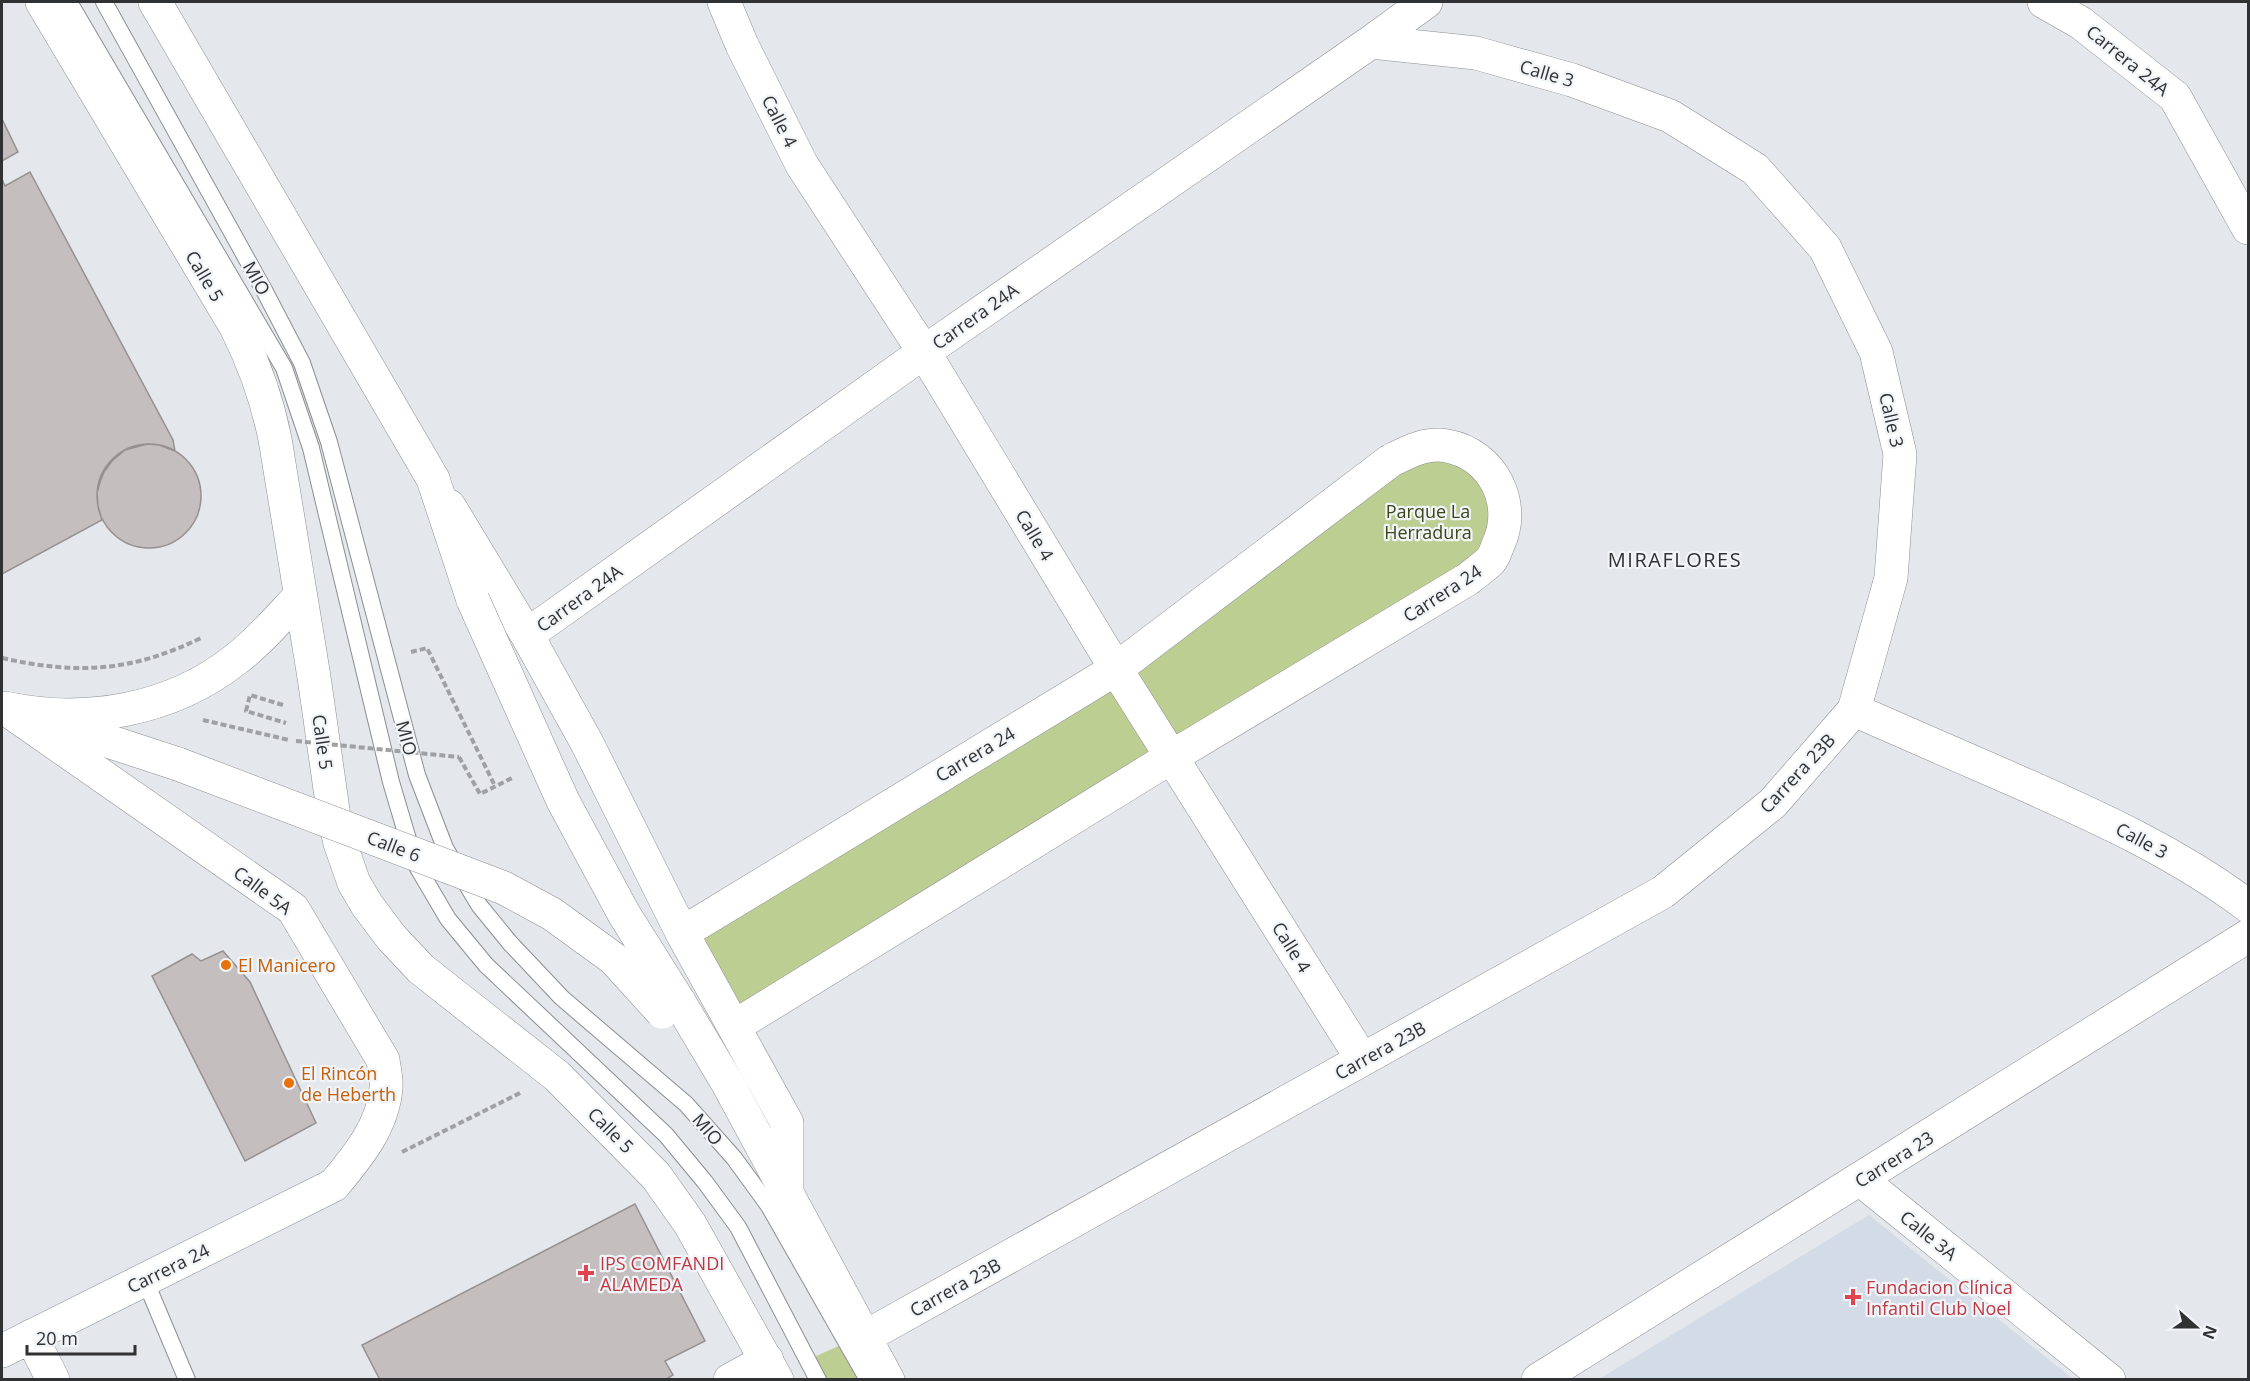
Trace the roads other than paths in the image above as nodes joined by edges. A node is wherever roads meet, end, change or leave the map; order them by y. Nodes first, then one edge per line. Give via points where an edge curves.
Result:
1 (42, 2) edge
2 (69, 2) edge
3 (104, 2) edge
4 (155, 2) edge
5 (724, 2) edge
6 (1426, 2) edge
7 (2044, 2) edge
8 (1371, 42) junction
9 (2248, 228) edge
10 (924, 352) junction
11 (433, 479) junction
12 (300, 596) junction
13 (526, 635) junction
14 (1116, 669) junction
15 (3, 707) edge
16 (1854, 710) junction
17 (1173, 756) junction
18 (2248, 906) edge
19 (682, 933) junction
20 (2248, 936) edge
21 (670, 1006) junction
22 (735, 1026) junction
23 (1362, 1059) junction
24 (1860, 1180) junction
25 (334, 1185) joint
26 (786, 1192) junction
27 (145, 1280) junction
28 (31, 1336) junction
29 (865, 1337) junction
30 (2, 1351) edge
31 (772, 1370) edge
32 (53, 1380) edge
33 (187, 1380) edge
34 (730, 1380) edge
35 (818, 1380) edge
36 (868, 1380) edge
37 (888, 1380) edge
38 (1538, 1380) edge
39 (2109, 1380) edge

1 - 12 street, Calle 5 via 236,327 255,367 273,430
2 - 35 lane, MIO via 284,368 311,448 391,782 416,863 448,919 486,965 666,1135 705,1182 738,1227
3 - 36 lane, MIO via 302,363 329,442 417,775 445,848 479,905 510,943 562,998 686,1104 734,1158 769,1206
4 - 11 street
5 - 10 street, Calle 4 via 802,165
6 - 8 street, Carrera 24A
7 - 9 street, Carrera 24A via 2081,23 2175,98
8 - 10 street, Carrera 24A
8 - 16 street, Calle 3 via 1476,53 1572,80 1670,116 1755,169 1825,248 1876,352 1900,454 1891,578
10 - 13 street, Carrera 24A
10 - 14 street, Calle 4
11 - 13 street
11 - 21 street, bridge via 473,600 563,801
12 - 15 street via 234,661 193,686 158,701 115,712 71,716
12 - 31 street, Calle 5 via 334,817 354,883 391,937 421,969 556,1076 656,1176 690,1224
13 - 19 street via 587,743
14 - 17 street, Calle 4
14 - 17 street, Carrera 24 via 1390,461 1417,448 1446,446 1473,456 1494,476 1506,504 1504,533 1491,560 1468,579
14 - 19 street, Carrera 24
15 - 21 street, Calle 6, bridge via 178,764 504,888 552,914
15 - 25 street, Calle 5A via 293,909 383,1060 386,1087 380,1119 361,1152
16 - 18 street, Calle 3 via 2102,819 2171,855
16 - 23 street, Carrera 23B via 1773,803 1663,892
17 - 22 street, Carrera 24
17 - 23 street, Calle 4
19 - 22 street
20 - 24 street, Carrera 23
21 - 26 street via 727,1082
22 - 26 street via 787,1123
23 - 29 street, Carrera 23B
24 - 38 street, Carrera 23
24 - 39 street, Calle 3A
25 - 27 street, Carrera 24
26 - 29 street
27 - 28 street, Carrera 24
27 - 33 lane
28 - 30 street, Carrera 24
28 - 32 street
29 - 37 street
31 - 34 street

